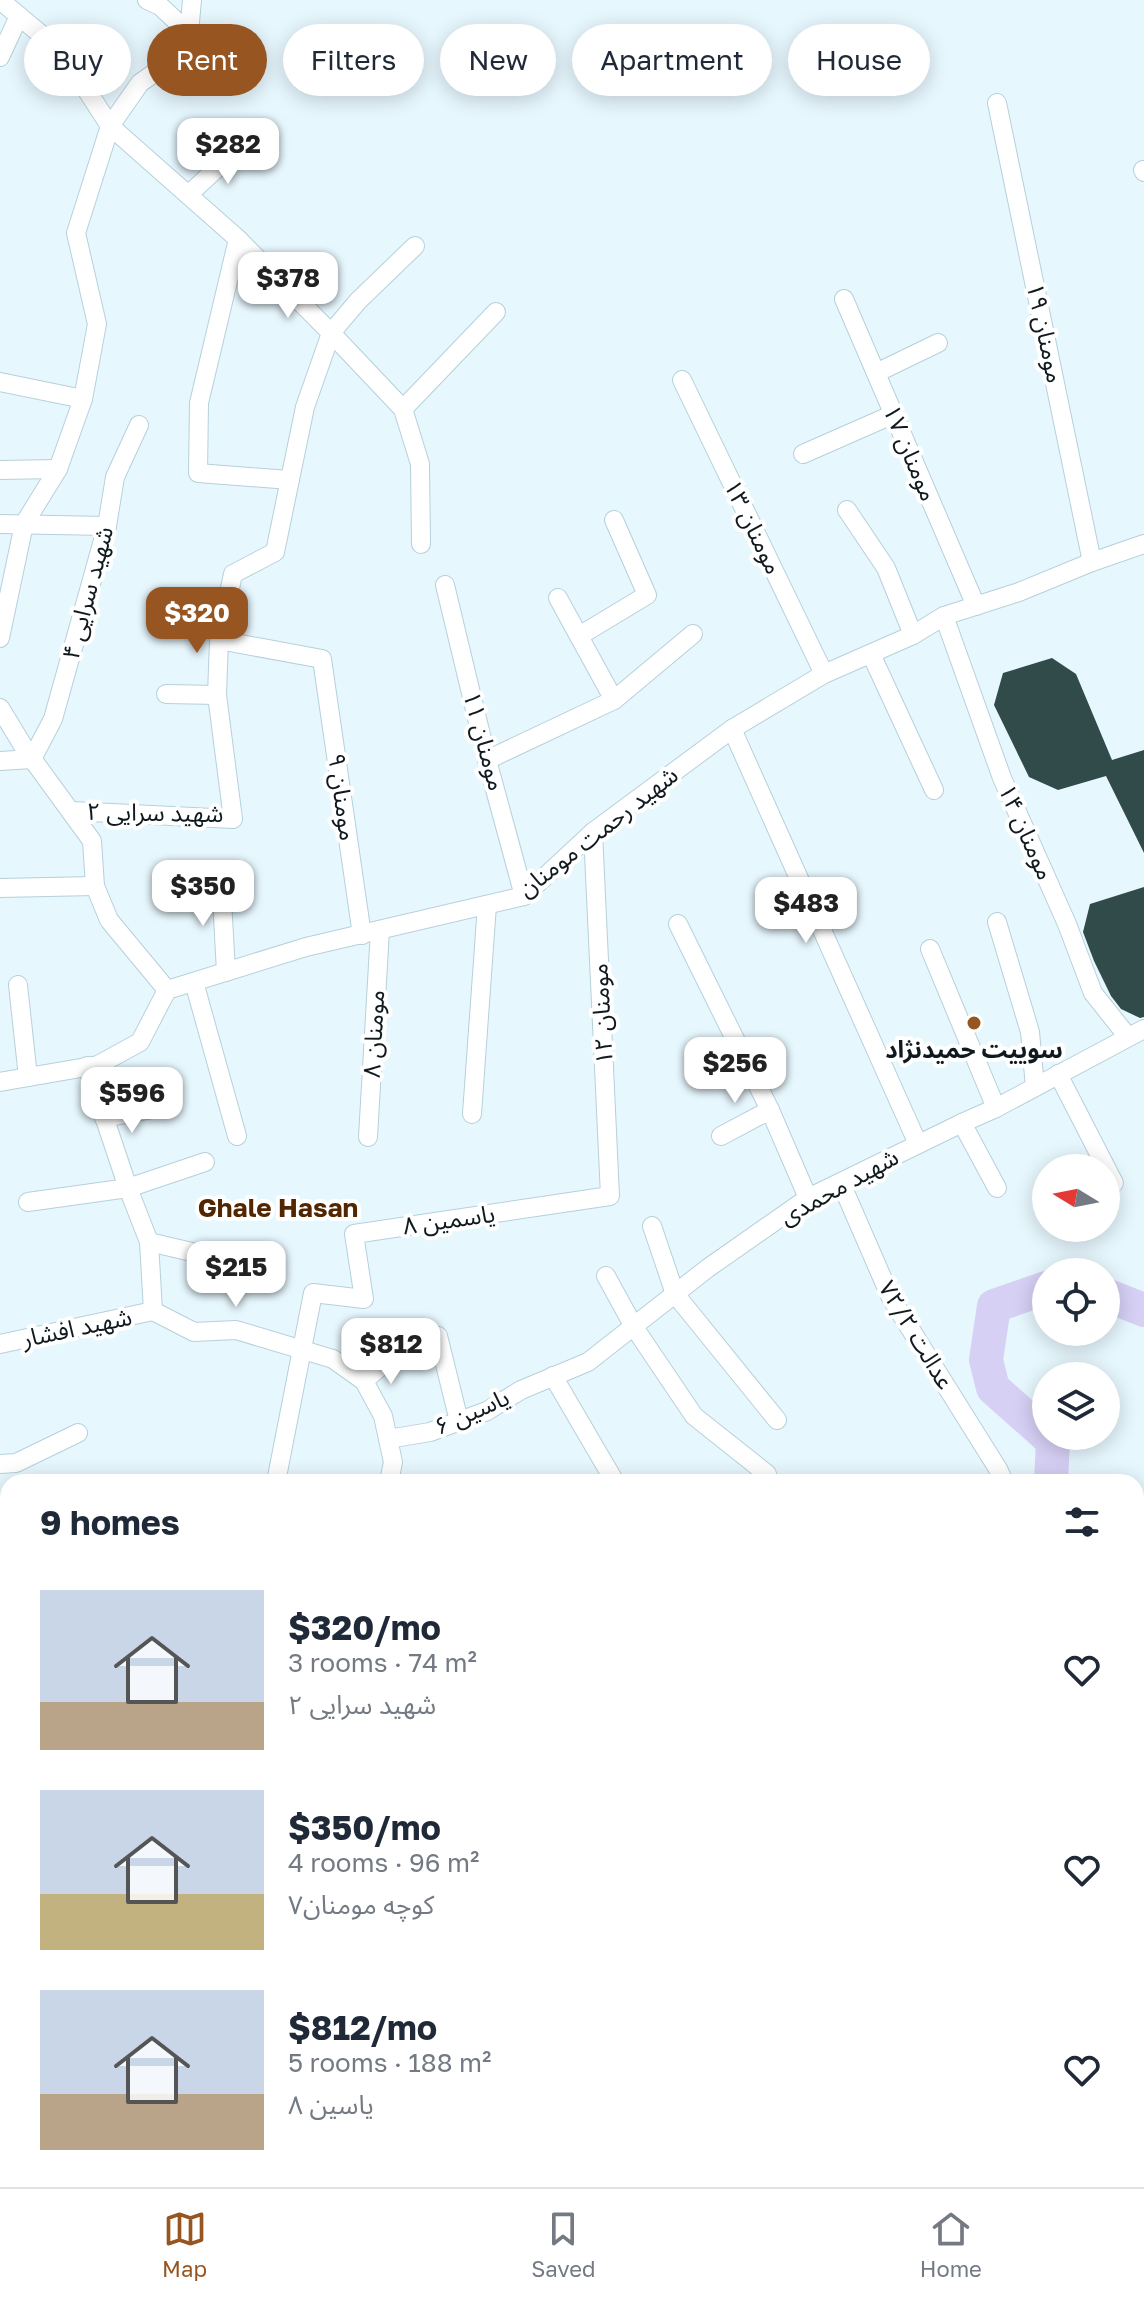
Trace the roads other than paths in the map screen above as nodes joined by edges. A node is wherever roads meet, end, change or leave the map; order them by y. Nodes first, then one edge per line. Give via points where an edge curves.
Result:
1 (0, 0) edge
2 (147, 0) edge
3 (192, 0) edge
4 (19, 16) junction
5 (179, 24) edge
6 (190, 24) edge
7 (0, 57) edge
8 (147, 78) edge
9 (997, 103) dead end
10 (110, 126) junction
11 (240, 147) dead end
12 (188, 195) junction
13 (238, 239) junction
14 (415, 246) dead end
15 (844, 299) dead end
16 (496, 312) dead end
17 (331, 333) junction
18 (938, 343) dead end
19 (876, 373) junction
20 (682, 380) dead end
21 (0, 382) edge
22 (83, 399) junction
23 (403, 409) junction
24 (894, 414) junction
25 (139, 425) dead end
26 (803, 454) dead end
27 (58, 469) junction
28 (0, 470) edge
29 (290, 480) junction
30 (847, 510) dead end
31 (614, 520) dead end
32 (0, 524) edge
33 (24, 524) junction
34 (107, 526) junction
35 (421, 544) dead end
36 (1144, 544) edge
37 (1092, 562) junction
38 (445, 585) dead end
39 (558, 598) dead end
40 (976, 606) junction
41 (3, 608) edge
42 (944, 616) junction
43 (693, 634) dead end
44 (913, 635) junction
45 (579, 636) junction
46 (0, 638) edge
47 (219, 640) junction
48 (871, 654) junction
49 (824, 674) junction
50 (166, 694) dead end
51 (217, 695) junction
52 (614, 700) junction
53 (0, 708) edge
54 (732, 729) junction
55 (32, 759) junction
56 (487, 760) junction
57 (0, 761) edge
58 (934, 790) dead end
59 (71, 811) junction
60 (593, 832) junction
61 (221, 881) dead end
62 (95, 886) junction
63 (0, 888) edge
64 (524, 896) junction
65 (487, 905) junction
66 (997, 922) dead end
67 (678, 924) dead end
68 (371, 932) junction
69 (930, 949) dead end
70 (226, 972) junction
71 (194, 982) junction
72 (18, 985) dead end
73 (167, 990) junction
74 (1136, 1033) edge
75 (87, 1066) junction
76 (1058, 1074) junction
77 (28, 1077) junction
78 (0, 1082) edge
79 (1035, 1087) junction
80 (996, 1108) junction
81 (152, 1109) dead end
82 (770, 1110) junction
83 (472, 1114) dead end
84 (104, 1118) junction
85 (962, 1123) junction
86 (237, 1136) dead end
87 (721, 1136) dead end
88 (368, 1137) dead end
89 (918, 1144) junction
90 (1099, 1154) edge
91 (205, 1162) dead end
92 (841, 1183) junction
93 (128, 1188) junction
94 (997, 1188) dead end
95 (610, 1196) joint
96 (808, 1198) junction
97 (28, 1202) dead end
98 (652, 1226) dead end
99 (149, 1242) junction
100 (196, 1253) dead end
101 (606, 1276) dead end
102 (675, 1294) junction
103 (153, 1311) junction
104 (634, 1327) junction
105 (418, 1334) dead end
106 (438, 1336) dead end
107 (0, 1344) edge
108 (302, 1350) junction
109 (553, 1376) junction
110 (364, 1381) junction
111 (777, 1420) dead end
112 (459, 1421) junction
113 (78, 1433) dead end
114 (388, 1439) junction
115 (0, 1464) edge
116 (278, 1474) edge
117 (391, 1474) edge
118 (610, 1474) edge
119 (767, 1474) dead end
120 (1000, 1474) edge

1 - 4 street
2 - 5 street
3 - 6 street
4 - 7 street
4 - 10 street via 62,52
8 - 10 street
9 - 37 street, مومنان ۱۹
10 - 12 street
10 - 22 street via 76,233 97,324
11 - 12 street
12 - 13 street
13 - 17 street
13 - 29 street via 199,403 198,473
14 - 17 street
15 - 19 street, مومنان ۱۷
16 - 23 street
17 - 23 street
17 - 29 street, شهید سرایی ۲ via 305,407
18 - 19 street
19 - 24 street, مومنان ۱۷
20 - 49 street, مومنان ۱۳
21 - 22 street
22 - 27 street
23 - 35 street via 420,464
24 - 26 street
24 - 40 street, مومنان ۱۷
25 - 34 street, شهید سرایی ۴ via 115,477
27 - 28 street
27 - 33 street
29 - 47 street, شهید سرایی ۲ via 275,552 233,574
30 - 44 street via 886,568
31 - 45 street via 647,595
32 - 33 street
33 - 34 street
33 - 41 street
34 - 55 street, شهید سرایی ۴ via 53,719
36 - 37 street, شهید رحمت مومنان
37 - 40 street, شهید رحمت مومنان
38 - 56 street, مومنان ۱۱
39 - 45 street
40 - 42 street, شهید رحمت مومنان
41 - 46 street
42 - 44 street, شهید رحمت مومنان
42 - 74 street, مومنان ۱۴ via 1002,778 1093,993
43 - 52 street
44 - 48 street, شهید رحمت مومنان
45 - 52 street
47 - 51 street, شهید سرایی ۲
47 - 68 street, مومنان ۹ via 322,659
48 - 49 street, شهید رحمت مومنان
48 - 58 street
49 - 54 street, شهید رحمت مومنان
50 - 51 street
51 - 59 street, شهید سرایی ۲ via 233,819
52 - 56 street
53 - 55 street
54 - 60 street, شهید رحمت مومنان
54 - 89 street
55 - 57 street
55 - 59 street
56 - 64 street, مومنان ۱۱
59 - 62 street via 92,841
60 - 64 street, شهید رحمت مومنان
60 - 95 street, مومنان ۱۲
61 - 70 street
62 - 63 street
62 - 73 street via 109,920
64 - 65 street, شهید رحمت مومنان
65 - 68 street, شهید رحمت مومنان
65 - 83 street
66 - 79 street via 1030,1032
67 - 82 street
68 - 70 street, شهید رحمت مومنان
68 - 88 street, مومنان ۸
69 - 80 street
70 - 71 street, شهید رحمت مومنان
71 - 73 street, شهید رحمت مومنان
71 - 86 street
72 - 77 street
73 - 75 street via 140,1042
74 - 76 street, شهید محمدی
75 - 77 street
75 - 84 street
76 - 79 street, شهید محمدی
76 - 90 street
77 - 78 street
79 - 80 street, شهید محمدی
80 - 85 street, شهید محمدی
81 - 84 street
82 - 87 street
82 - 96 street
84 - 93 street
85 - 89 street, شهید محمدی
85 - 94 street
89 - 92 street, شهید محمدی
91 - 93 street
92 - 96 street, شهید محمدی
92 - 120 street, عدالت ۷۲/۲ via 891,1298
93 - 97 street
93 - 99 street
95 - 108 street, یاسمین ۸ via 354,1234 364,1299 313,1293
96 - 102 street, شهید محمدی
98 - 102 street
99 - 100 street
99 - 103 street
101 - 104 street
102 - 104 street, شهید محمدی
102 - 111 street
103 - 107 street, شهید افشار
103 - 108 street via 194,1332 236,1330
104 - 109 street, شهید محمدی via 588,1362
104 - 119 street via 694,1416
105 - 110 street
106 - 112 street
108 - 110 street via 333,1359
108 - 116 street
109 - 112 street, یاسین ۶
109 - 118 street
110 - 114 street via 383,1416
112 - 114 street, یاسین ۶
113 - 115 street via 16,1463
114 - 117 street

